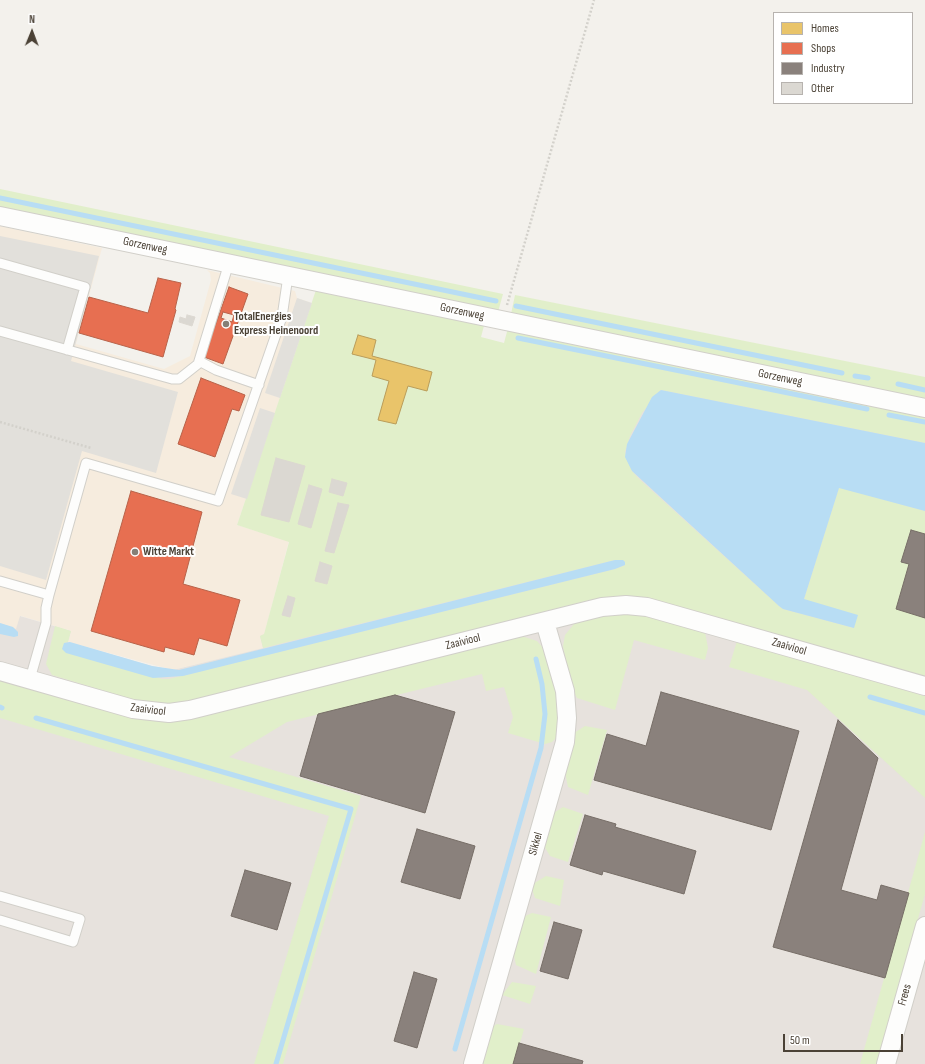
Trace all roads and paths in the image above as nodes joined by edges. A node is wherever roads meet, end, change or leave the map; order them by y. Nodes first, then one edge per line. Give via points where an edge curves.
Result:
1 (594, 0) edge
2 (0, 216) edge
3 (0, 263) edge
4 (229, 263) junction
5 (288, 276) junction
6 (502, 320) junction
7 (0, 331) edge
8 (67, 350) junction
9 (199, 361) junction
10 (259, 385) junction
11 (925, 408) edge
12 (0, 422) edge
13 (91, 448) dead end
14 (0, 581) edge
15 (49, 594) junction
16 (545, 622) junction
17 (0, 671) edge
18 (30, 679) junction
19 (925, 686) edge
20 (0, 896) edge
21 (0, 920) edge
22 (925, 926) edge
23 (473, 1064) edge
24 (886, 1064) edge

1 - 6 path
2 - 4 street, Gorzenweg
3 - 8 lane via 85,287
4 - 5 street, Gorzenweg
4 - 9 lane
5 - 6 street, Gorzenweg
5 - 10 lane via 282,317
6 - 11 street, Gorzenweg
7 - 8 lane
8 - 9 lane via 172,380 183,377 197,366
9 - 10 lane via 216,370
10 - 15 lane via 218,501 86,463
12 - 13 path
14 - 15 lane
15 - 18 lane via 46,623
16 - 18 street, Zaaiviool via 190,710 169,713 133,709
16 - 19 street, Zaaiviool via 612,606 647,607
16 - 23 street, Sikkel via 565,690 565,742
17 - 18 street, Zaaiviool
20 - 21 lane via 80,919 73,942
22 - 24 street, Frees

